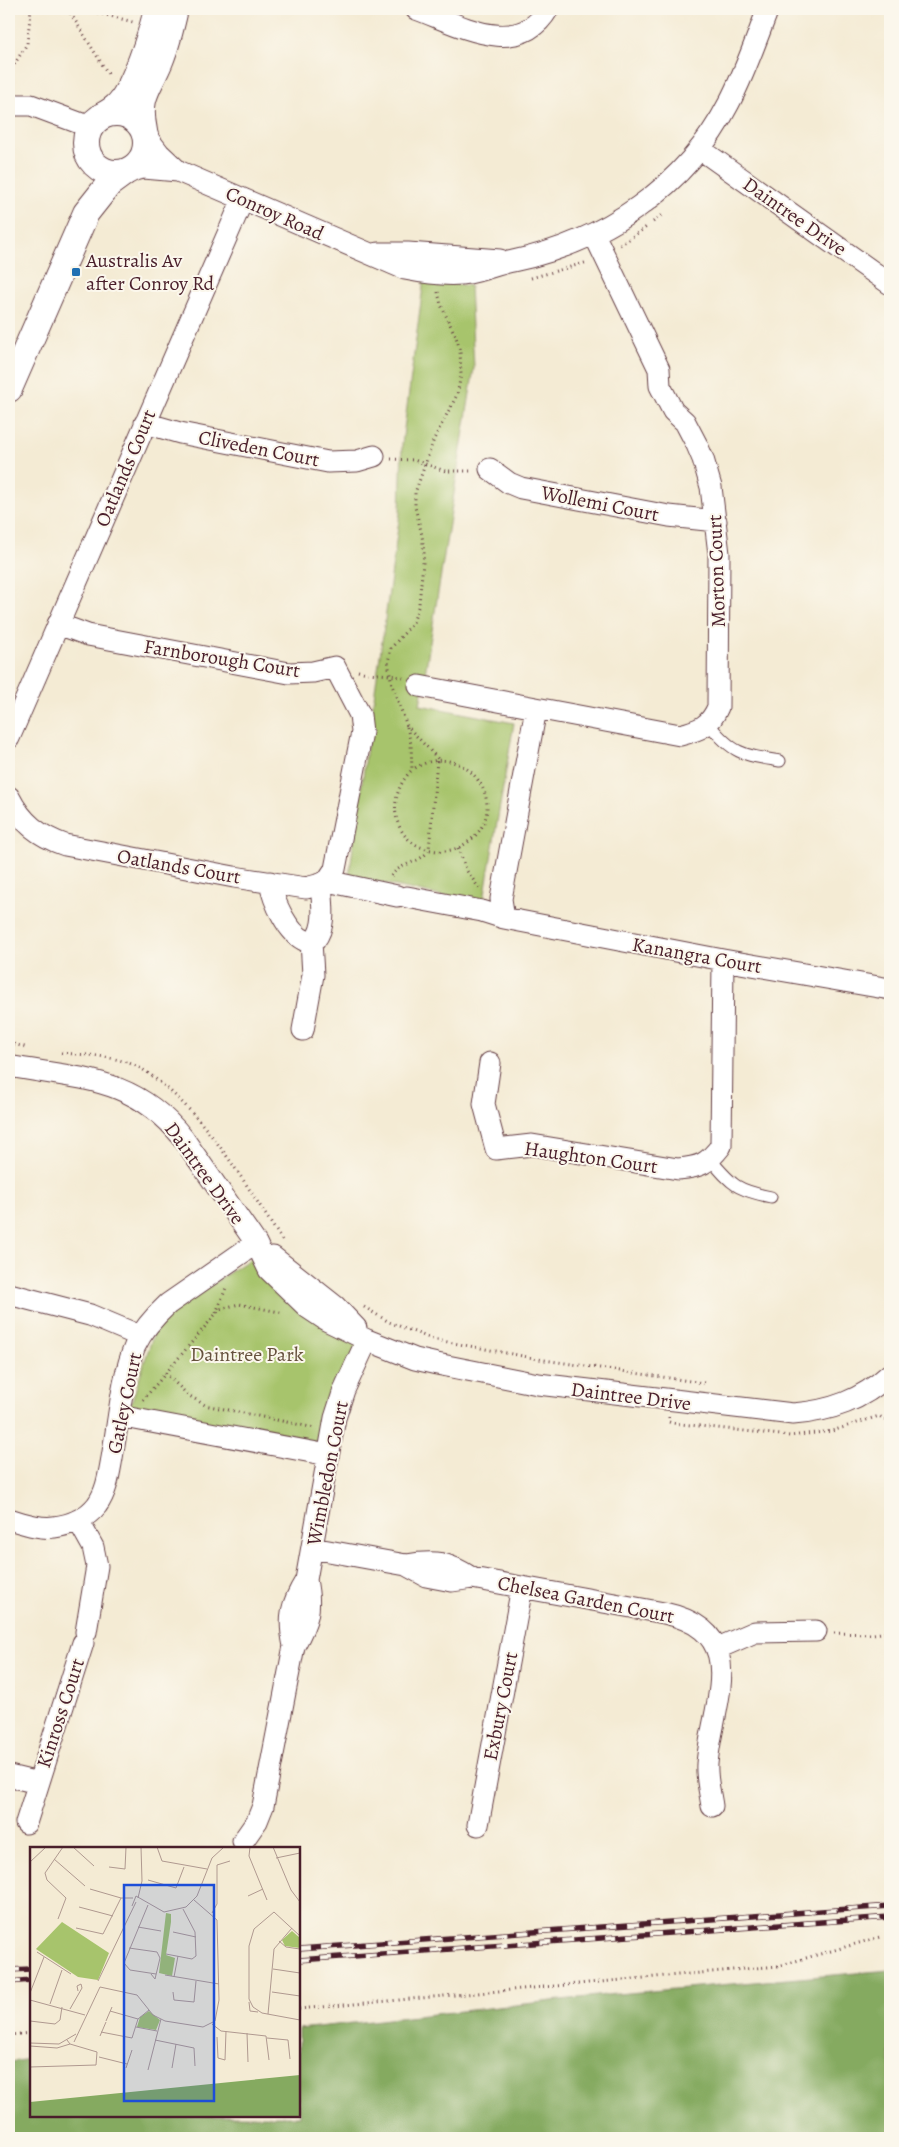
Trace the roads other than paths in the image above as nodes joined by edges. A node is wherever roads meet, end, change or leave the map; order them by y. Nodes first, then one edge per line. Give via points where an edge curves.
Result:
1 (175, 9) edge
2 (416, 9) edge
3 (548, 9) edge
4 (768, 9) edge
5 (147, 16) edge
6 (9, 105) edge
7 (96, 122) junction
8 (144, 133) junction
9 (700, 149) junction
10 (87, 153) junction
11 (178, 171) junction
12 (126, 172) junction
13 (243, 199) junction
14 (86, 213) junction
15 (594, 234) junction
16 (372, 253) junction
17 (510, 261) junction
18 (887, 273) edge
19 (9, 389) edge
20 (145, 423) junction
21 (374, 456) road end
22 (490, 469) road end
23 (716, 522) junction
24 (58, 624) junction
25 (419, 686) road end
26 (536, 708) junction
27 (708, 723) junction
28 (9, 738) edge
29 (780, 761) dead end
30 (10, 805) edge
31 (270, 882) junction
32 (324, 882) junction
33 (397, 895) joint
34 (504, 918) junction
35 (312, 941) junction
36 (723, 960) junction
37 (890, 989) edge
38 (303, 1030) dead end
39 (490, 1063) dead end
40 (9, 1066) edge
41 (711, 1160) junction
42 (771, 1197) dead end
43 (256, 1242) junction
44 (9, 1294) edge
45 (140, 1336) junction
46 (367, 1340) junction
47 (888, 1382) edge
48 (119, 1416) junction
49 (321, 1454) junction
50 (9, 1519) edge
51 (78, 1520) junction
52 (312, 1548) junction
53 (522, 1587) junction
54 (816, 1631) road end
55 (718, 1648) junction
56 (9, 1776) edge
57 (38, 1783) junction
58 (712, 1806) dead end
59 (26, 1823) dead end
60 (478, 1824) dead end
61 (243, 1841) dead end

1 - 8 street via 166,46 144,94 141,116
2 - 3 street via 488,34 503,36 529,29
4 - 9 street, Conroy Road via 732,98
5 - 7 street via 145,47 127,90 118,104
6 - 7 street via 31,105
7 - 8 street via 114,113 126,115 136,121
7 - 10 street via 86,140
8 - 11 street, Conroy Road
8 - 12 street via 144,156 139,164
9 - 15 street, Conroy Road via 646,201
9 - 18 street, Daintree Drive
10 - 12 street via 94,165 102,170 115,174
10 - 14 street
11 - 12 street, Conroy Road via 144,168
11 - 13 street, Conroy Road
12 - 14 street via 109,184
13 - 16 street, Conroy Road
13 - 20 street, Oatlands Court
14 - 19 street
15 - 17 street, Conroy Road via 549,252
15 - 23 street, Morton Court via 660,369 660,386 673,411 685,422 704,459
16 - 17 street, Conroy Road
16 - 17 street, Conroy Road via 405,269 437,273 468,274
20 - 21 street, Cliveden Court via 180,434 328,462 358,461
20 - 24 street, Oatlands Court
22 - 23 street, Wollemi Court via 522,488
23 - 27 street, Morton Court via 719,554 718,707
24 - 28 street, Oatlands Court
24 - 32 street, Farnborough Court via 88,635 289,673 335,667 360,715 362,732 338,859 335,869
25 - 26 street
26 - 27 street via 680,735 695,732
26 - 34 street via 501,899
27 - 29 lane via 734,750
30 - 31 street, Oatlands Court via 30,827 65,846
31 - 32 street, Oatlands Court via 306,888
31 - 35 street, Oatlands Court via 274,902 296,935
32 - 33 street, Oatlands Court
32 - 35 street via 322,921 318,936
33 - 34 street, Kanangra Court
34 - 36 street, Kanangra Court
35 - 38 street via 313,975
36 - 37 street, Kanangra Court
36 - 41 street via 723,1127 721,1146
39 - 41 street, Haughton Court via 484,1104 496,1148 532,1145 678,1169 698,1167
40 - 43 street, Daintree Drive via 116,1086 144,1100 183,1138
41 - 42 lane via 741,1190
43 - 45 street, Gatley Court via 168,1304
43 - 46 street, Daintree Drive via 270,1270 306,1305 326,1320
44 - 45 street via 90,1315
45 - 48 street, Gatley Court via 131,1359
46 - 47 street, Daintree Drive via 437,1364 538,1384 778,1414 838,1407
46 - 49 street, Wimbledon Court
48 - 49 street
48 - 51 street, Gatley Court via 103,1494 88,1514
49 - 52 street, Wimbledon Court
50 - 51 street, Gatley Court via 44,1527
51 - 57 street, Kinross Court via 93,1547 97,1566 85,1638
52 - 53 street, Chelsea Garden Court via 406,1565 426,1576 443,1580 472,1578
52 - 61 street, Wimbledon Court via 306,1580 294,1598 290,1624 294,1646 263,1806
53 - 55 street, Chelsea Garden Court via 678,1616 700,1626
53 - 60 street, Exbury Court
54 - 55 street via 755,1632
55 - 58 street via 721,1682 707,1764
56 - 57 street, Kinross Court
57 - 59 street, Kinross Court

